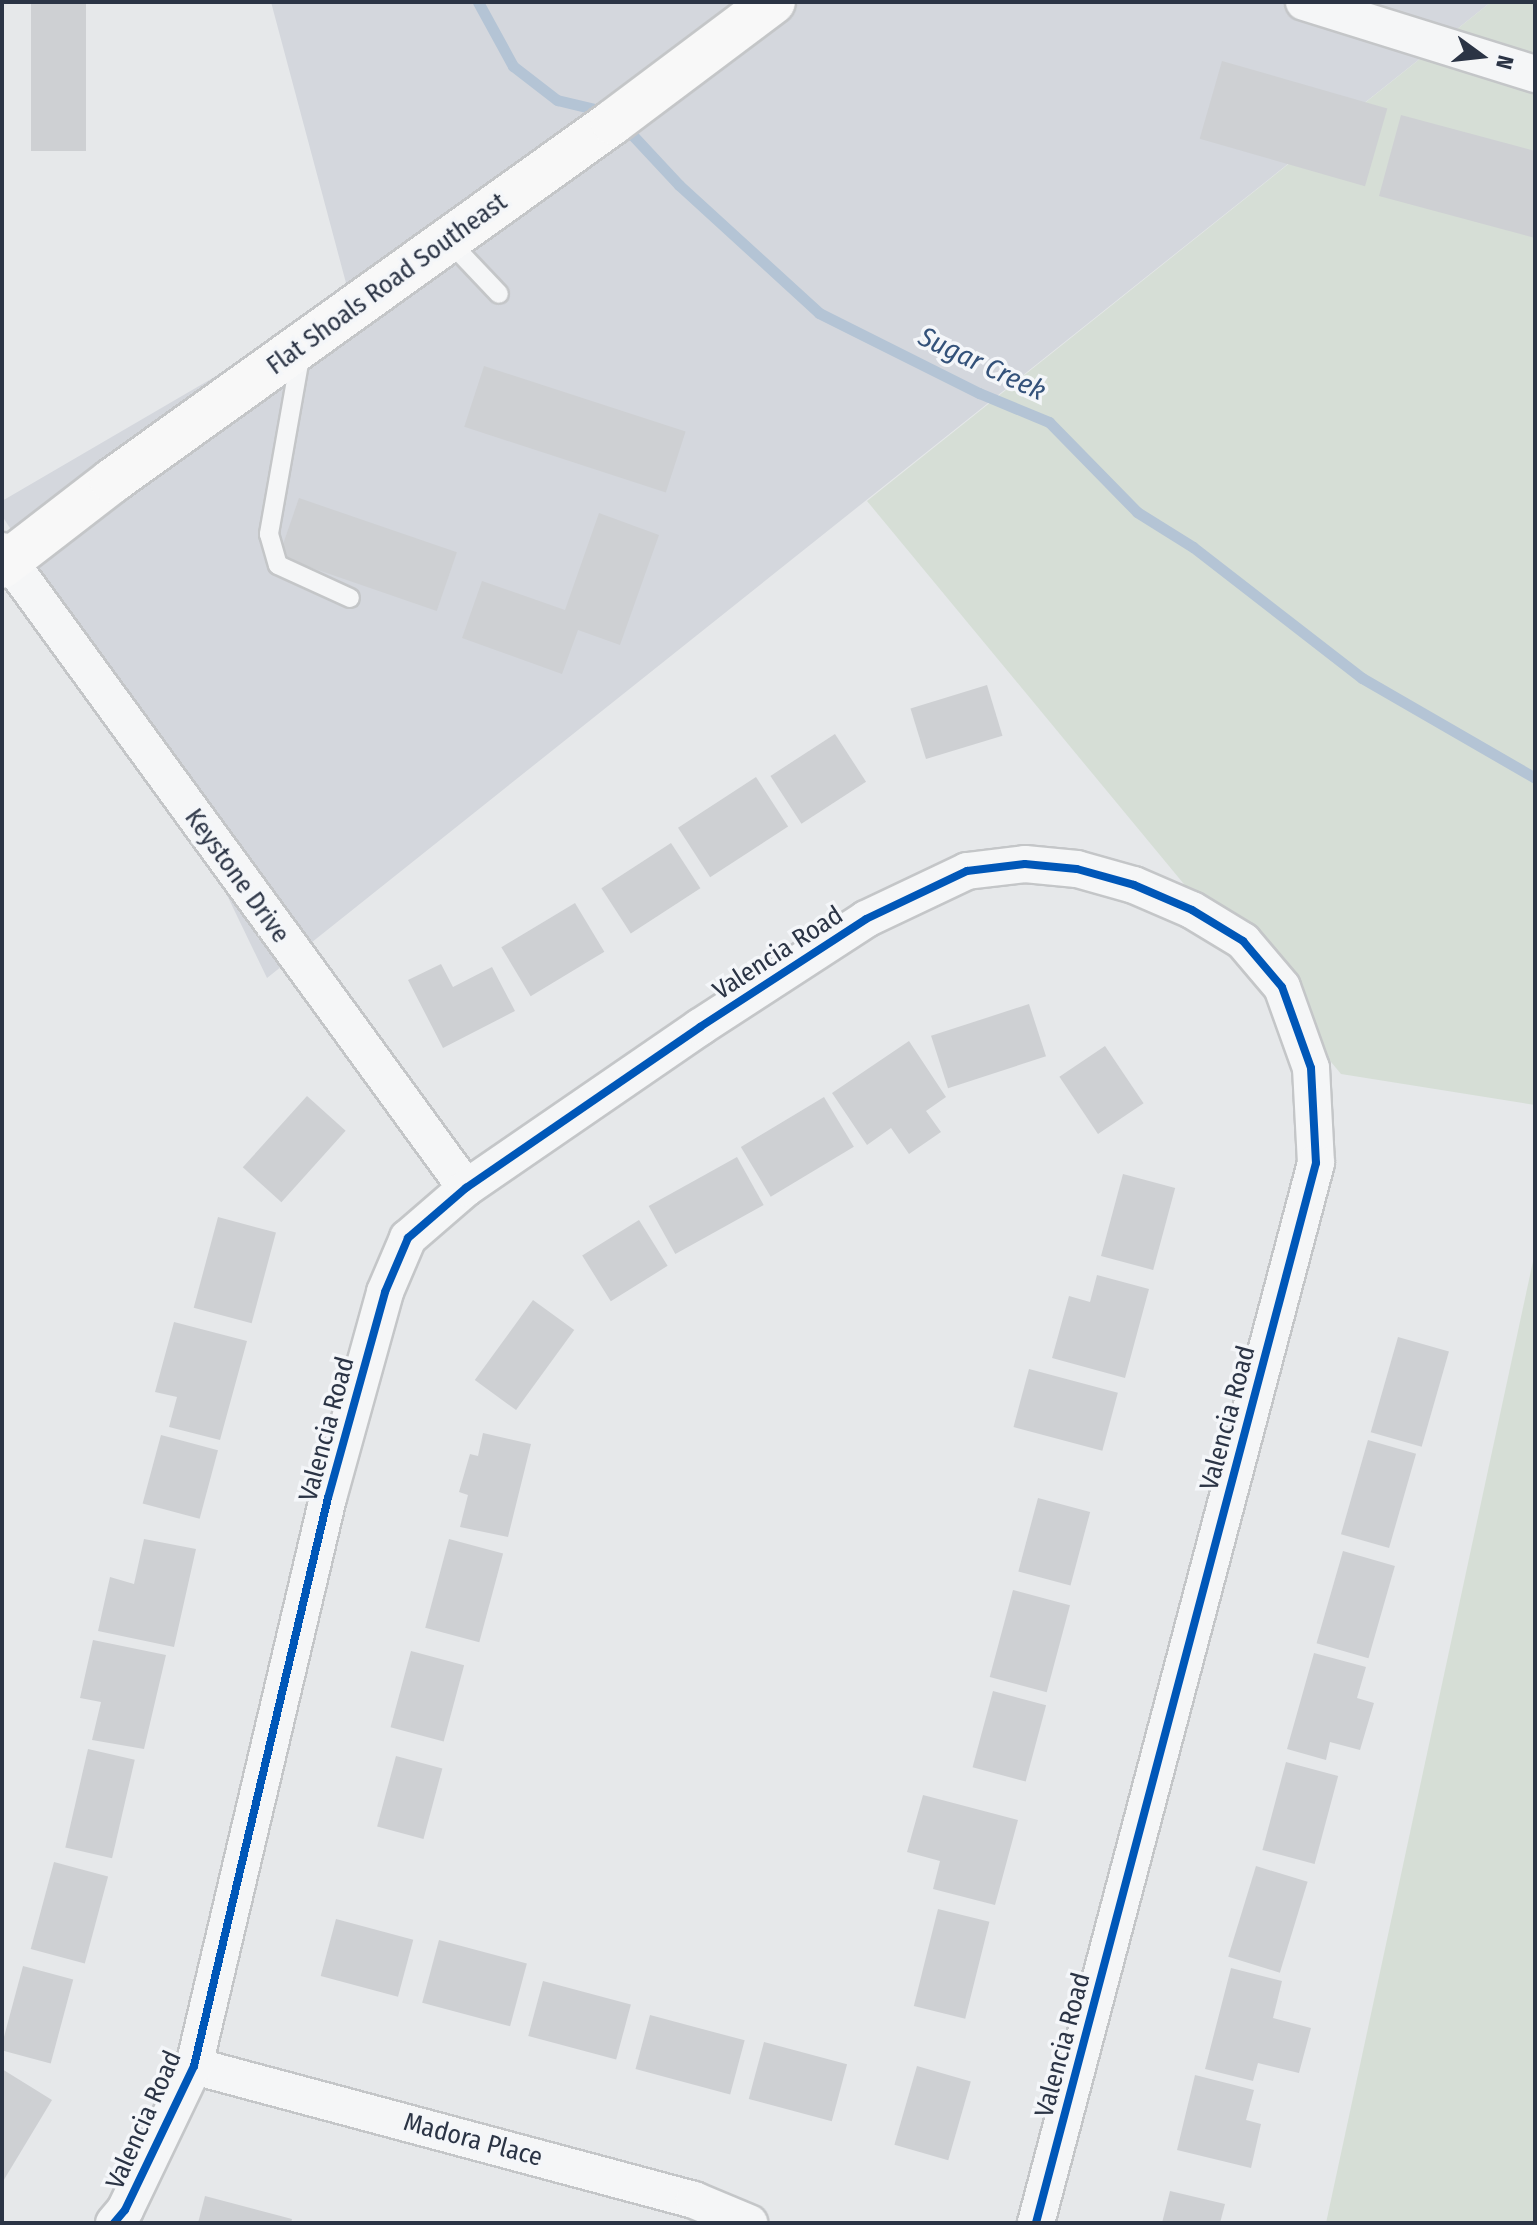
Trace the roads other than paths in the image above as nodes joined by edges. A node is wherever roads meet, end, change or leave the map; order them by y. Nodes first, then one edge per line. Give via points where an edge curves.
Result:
1 (773, 2) edge
2 (1304, 2) edge
3 (1535, 74) edge
4 (448, 240) junction
5 (499, 294) dead end
6 (301, 345) junction
7 (4, 560) edge
8 (350, 598) dead end
9 (466, 1188) junction
10 (194, 2066) junction
11 (114, 2223) edge
12 (749, 2223) edge
13 (1036, 2223) edge

1 - 4 street, Flat Shoals Road Southeast
2 - 3 street
4 - 5 lane
4 - 6 street, Flat Shoals Road Southeast
6 - 7 street, Flat Shoals Road Southeast
6 - 8 lane via 269,534 278,565
7 - 9 street, Keystone Drive
9 - 10 street, Valencia Road via 408,1238 385,1292 328,1498
9 - 13 street, Valencia Road via 866,919 967,871 1025,864 1077,869 1134,885 1192,910 1243,941 1282,987 1311,1068 1316,1163
10 - 11 street, Valencia Road
10 - 12 street, Madora Place via 694,2200

